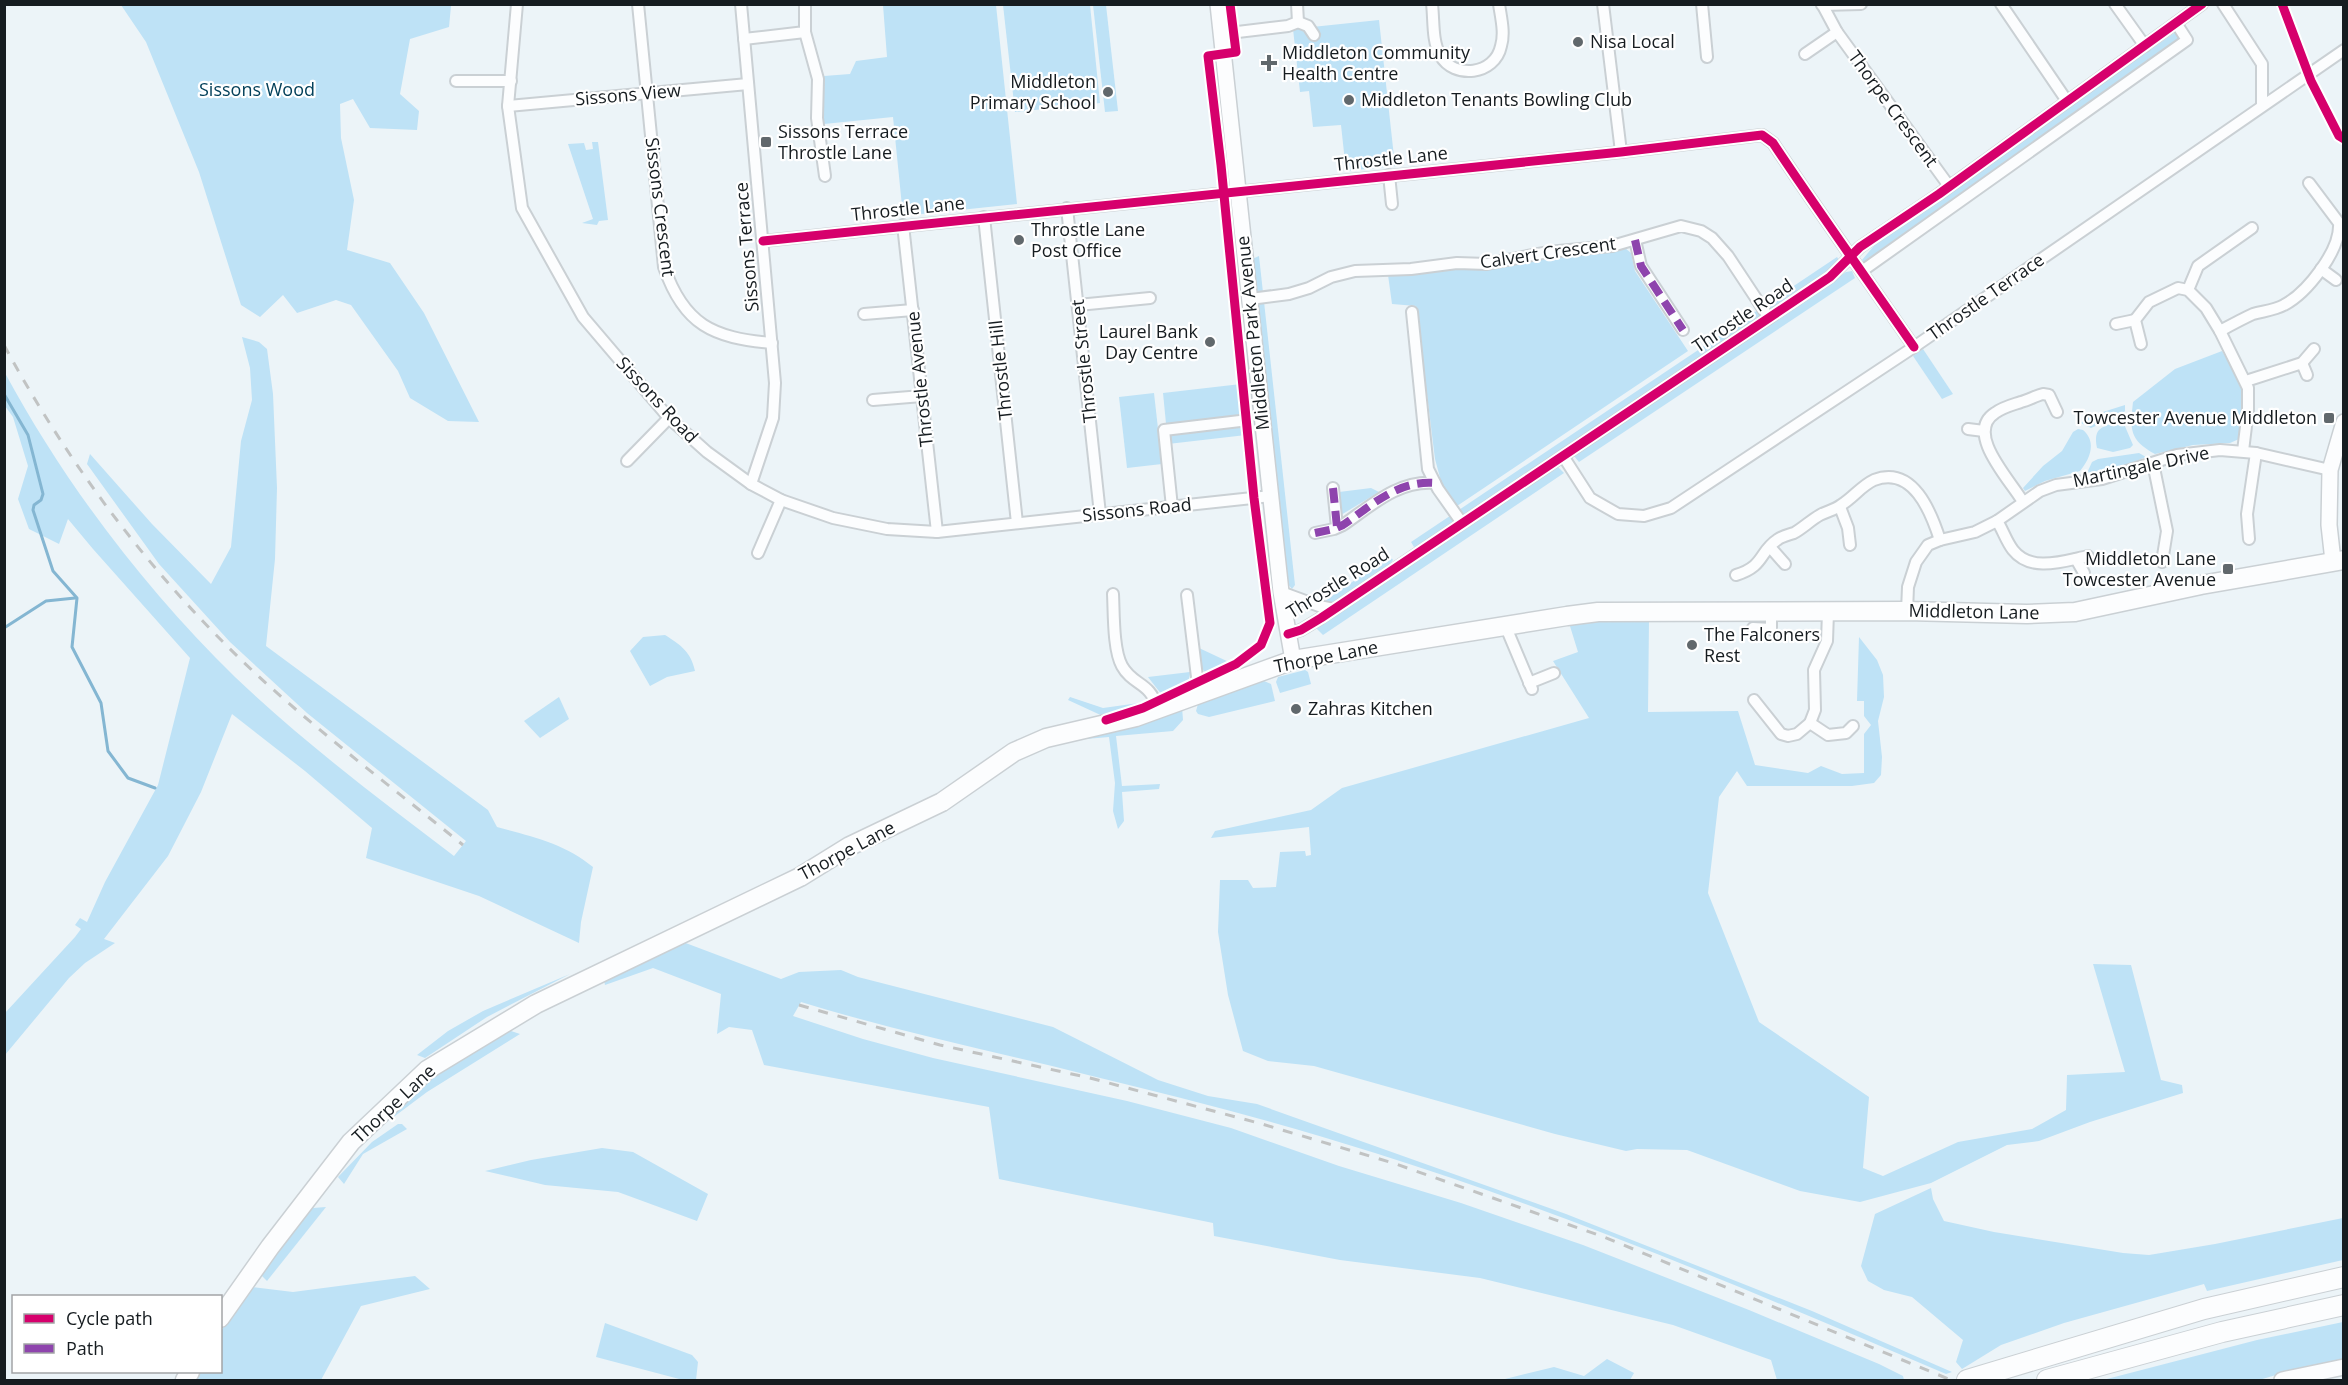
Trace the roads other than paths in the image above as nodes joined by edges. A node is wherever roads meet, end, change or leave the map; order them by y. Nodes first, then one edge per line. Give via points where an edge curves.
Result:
1 (517, 4) edge
2 (638, 4) edge
3 (741, 4) edge
4 (806, 4) edge
5 (1218, 4) edge
6 (1297, 4) edge
7 (1432, 4) edge
8 (1499, 4) edge
9 (1603, 4) edge
10 (1702, 4) edge
11 (1861, 4) edge
12 (2001, 4) edge
13 (2115, 4) edge
14 (2202, 4) edge
15 (2223, 4) edge
16 (1822, 5) edge
17 (1298, 22) junction
18 (2176, 23) junction
19 (805, 32) junction
20 (1837, 32) junction
21 (1221, 34) junction
22 (1314, 34) dead end
23 (744, 39) junction
24 (2145, 46) junction
25 (2343, 50) edge
26 (1805, 54) dead end
27 (1707, 57) dead end
28 (456, 81) dead end
29 (511, 81) junction
30 (748, 84) junction
31 (646, 93) junction
32 (2067, 101) junction
33 (2262, 105) junction
34 (508, 106) junction
35 (1621, 152) junction
36 (1389, 175) junction
37 (825, 176) dead end
38 (2309, 183) dead end
39 (1949, 186) junction
40 (1238, 192) junction
41 (1392, 204) dead end
42 (1066, 208) junction
43 (984, 217) junction
44 (903, 225) junction
45 (2252, 228) dead end
46 (1635, 240) junction
47 (763, 241) junction
48 (1850, 257) junction
49 (2321, 269) junction
50 (1862, 271) junction
51 (2336, 280) dead end
52 (2188, 290) junction
53 (1150, 298) dead end
54 (1250, 299) junction
55 (1078, 305) junction
56 (913, 310) junction
57 (1412, 312) dead end
58 (864, 314) dead end
59 (1769, 318) junction
60 (2135, 320) junction
61 (2116, 324) dead end
62 (1683, 330) dead end
63 (2220, 331) junction
64 (772, 343) junction
65 (2142, 344) dead end
66 (1914, 347) junction
67 (2314, 349) dead end
68 (2302, 363) junction
69 (2307, 375) dead end
70 (2246, 381) junction
71 (922, 396) junction
72 (873, 400) dead end
73 (2057, 412) dead end
74 (669, 418) junction
75 (1240, 422) dead end
76 (2343, 422) edge
77 (1968, 429) dead end
78 (1984, 431) junction
79 (2243, 451) junction
80 (2256, 453) junction
81 (1563, 456) junction
82 (627, 461) dead end
83 (2152, 463) junction
84 (2330, 470) junction
85 (1435, 483) junction
86 (751, 484) junction
87 (1333, 488) dead end
88 (1271, 496) junction
89 (781, 500) junction
90 (2023, 502) junction
91 (1172, 507) junction
92 (1840, 507) junction
93 (1100, 514) junction
94 (2235, 514) dead end
95 (2247, 514) junction
96 (1997, 521) junction
97 (1017, 523) junction
98 (1462, 523) junction
99 (1337, 527) junction
100 (937, 532) junction
101 (1316, 533) dead end
102 (2249, 539) dead end
103 (1940, 540) junction
104 (1850, 545) dead end
105 (1770, 547) junction
106 (758, 553) dead end
107 (2088, 556) dead end
108 (2076, 559) junction
109 (2338, 561) edge
110 (2162, 562) dead end
111 (1785, 564) dead end
112 (2084, 573) dead end
113 (1736, 575) dead end
114 (1281, 592) junction
115 (1113, 594) dead end
116 (1187, 595) dead end
117 (1334, 609) junction
118 (1906, 611) junction
119 (1598, 612) joint
120 (1828, 612) junction
121 (1775, 623) junction
122 (1505, 625) junction
123 (1753, 628) dead end
124 (1288, 634) junction
125 (1293, 660) junction
126 (1554, 673) dead end
127 (1201, 692) junction
128 (1754, 700) dead end
129 (1158, 709) junction
130 (1810, 723) junction
131 (1853, 726) dead end
132 (2343, 1277) edge
133 (2343, 1305) edge
134 (222, 1315) edge
135 (2343, 1367) edge
136 (1967, 1380) edge
137 (2050, 1380) edge
138 (2282, 1380) edge

1 - 29 street, Sissons Road
2 - 31 street, Sissons Crescent
3 - 23 street, Sissons Terrace
4 - 19 street
5 - 21 street, Middleton Park Avenue
6 - 17 street
7 - 8 street via 1440,56 1457,70 1468,72 1488,66 1501,48
9 - 35 street
10 - 27 street
11 - 16 street
12 - 32 street
13 - 24 street
14 - 18 street, Throstle Road
15 - 33 street via 2262,64
16 - 20 street, Thorpe Crescent
17 - 21 street
17 - 22 street
18 - 24 street, Throstle Road
18 - 50 street via 2187,40
19 - 23 street
19 - 37 street via 818,79 817,118
20 - 26 street, Thorpe Crescent
20 - 39 street, Thorpe Crescent
21 - 40 street, Middleton Park Avenue
23 - 30 street, Sissons Terrace
24 - 32 street, Throstle Road
25 - 33 street, Throstle Terrace
28 - 29 street
29 - 34 street, Sissons Road
30 - 31 street, Sissons View
30 - 47 street, Sissons Terrace
31 - 34 street, Sissons View
31 - 64 street, Sissons Crescent via 664,267 673,293 692,316 714,332 742,341
32 - 39 street, Throstle Road
33 - 66 street, Throstle Terrace
34 - 74 street, Sissons Road via 522,208 583,317
35 - 36 street, Throstle Lane
35 - 48 street, Throstle Lane via 1762,135 1773,143
36 - 40 street, Throstle Lane
36 - 41 street, Throstle Lane
38 - 49 street via 2338,223 2337,242
39 - 48 street, Throstle Road
40 - 42 street, Throstle Lane
40 - 54 street, Middleton Park Avenue
42 - 43 street, Throstle Lane
42 - 55 street, Throstle Street
43 - 44 street, Throstle Lane
43 - 97 street, Throstle Hill
44 - 47 street, Throstle Lane
44 - 56 street, Throstle Avenue
45 - 52 street via 2198,266
46 - 54 street, Calvert Crescent via 1487,264 1457,262 1412,269 1355,271 1289,294
46 - 59 street, Calvert Crescent via 1681,226 1701,231 1728,256
46 - 62 street via 1641,266
47 - 64 street, Sissons Terrace
48 - 50 street, Throstle Lane
48 - 59 street, Throstle Road via 1830,277
49 - 51 street
49 - 63 street via 2296,298 2283,306 2254,314
50 - 66 street, Throstle Lane
52 - 60 street via 2178,288 2157,297
52 - 63 street via 2206,308
53 - 55 street
54 - 88 street, Middleton Park Avenue
55 - 93 street, Throstle Street
56 - 58 street
56 - 71 street, Throstle Avenue
57 - 85 street via 1428,469
59 - 81 street, Throstle Road
60 - 61 street
60 - 65 street
63 - 70 street
64 - 86 street, Sissons Terrace via 776,383 773,418
66 - 81 street, Throstle Terrace via 1671,508 1644,516 1618,514 1590,498
67 - 68 street
68 - 69 street
68 - 70 street
70 - 79 street via 2249,404
71 - 72 street
71 - 100 street, Throstle Avenue
73 - 78 street via 2049,395 2038,395 1993,414
74 - 82 street
74 - 86 street, Sissons Road
75 - 91 street via 1164,430
76 - 84 street
77 - 78 street
78 - 90 street via 1990,453
79 - 80 street, Martingale Drive
79 - 83 street, Martingale Drive via 2196,452
80 - 84 street, Martingale Drive
80 - 95 street
81 - 98 street, Throstle Road
83 - 90 street, Martingale Drive via 2118,476 2056,485
83 - 110 street via 2167,531
84 - 109 street via 2329,525
85 - 98 street
85 - 99 street via 1402,486
86 - 89 street, Sissons Road
87 - 99 street
88 - 91 street, Sissons Road
88 - 114 street, Middleton Park Avenue
89 - 100 street, Sissons Road via 832,518 887,529
89 - 106 street
90 - 96 street, Martingale Drive
91 - 93 street, Sissons Road
92 - 103 street via 1876,480 1903,480 1915,488 1924,502
92 - 104 street
92 - 105 street via 1819,515
93 - 97 street, Sissons Road
94 - 95 street
95 - 102 street
96 - 103 street, Martingale Drive via 1975,532
96 - 108 street via 2013,550 2027,561 2049,564
97 - 100 street, Sissons Road
98 - 117 street, Throstle Road
99 - 101 street
103 - 118 street, Martingale Drive via 1928,545 1916,562
105 - 111 street
105 - 113 street via 1756,566
107 - 108 street
108 - 112 street
109 - 118 main road, Middleton Lane via 2075,612
114 - 117 street, Throstle Road
114 - 124 street, Middleton Park Avenue
115 - 129 street via 1109,618 1121,665 1150,692
116 - 127 street
117 - 124 street, Throstle Road
118 - 120 main road, Middleton Lane
119 - 121 main road, Middleton Lane
119 - 122 main road, Thorpe Lane
120 - 121 main road, Middleton Lane
120 - 130 street via 1827,641 1814,670 1815,710
121 - 123 street
122 - 125 main road, Thorpe Lane
122 - 126 street via 1530,686
124 - 125 street, Middleton Park Avenue
125 - 127 main road, Thorpe Lane
127 - 129 main road, Thorpe Lane
128 - 130 street via 1781,734 1797,734
129 - 134 main road, Thorpe Lane via 1046,738 1014,752 942,802 850,846 800,877 528,1009 427,1070 351,1142
130 - 131 street via 1828,735 1845,733
132 - 136 highway via 2204,1309
133 - 137 highway via 2222,1332
135 - 138 street

